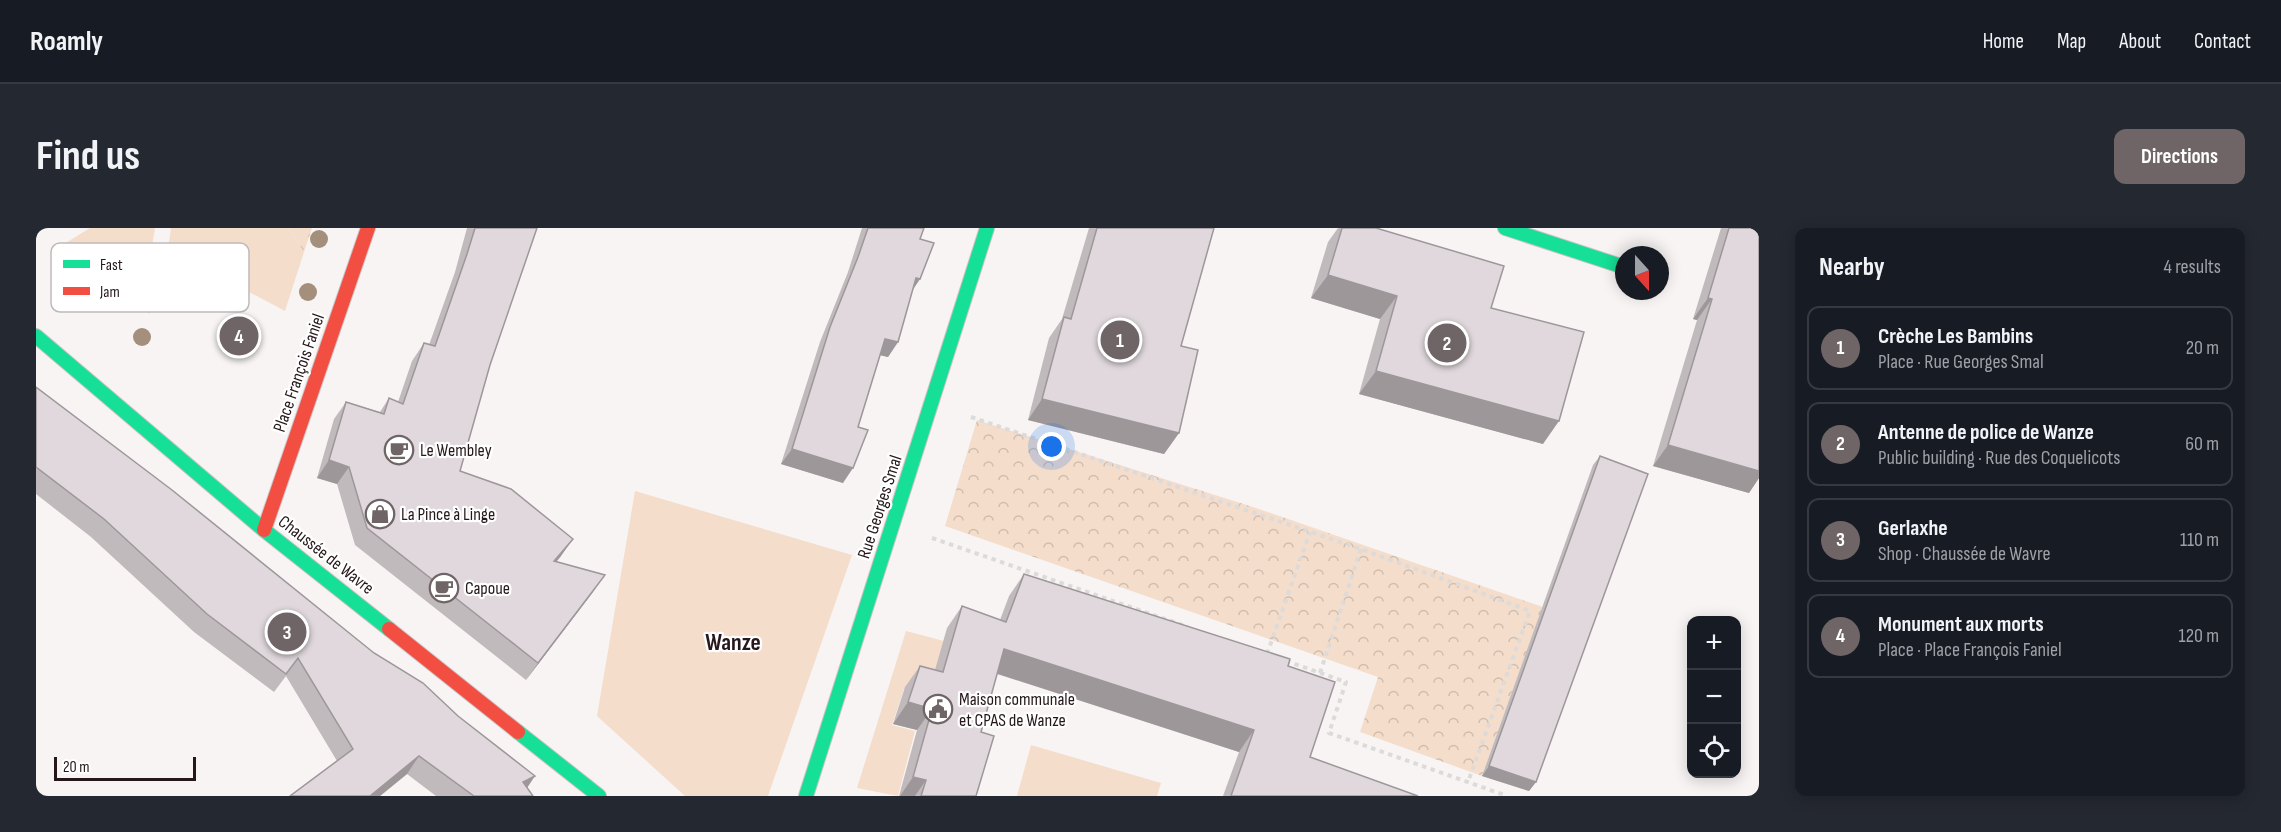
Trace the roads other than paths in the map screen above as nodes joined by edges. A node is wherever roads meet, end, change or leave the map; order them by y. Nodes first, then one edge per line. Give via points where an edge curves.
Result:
1 (368, 228) edge
2 (987, 228) edge
3 (1505, 228) edge
4 (1615, 264) edge
5 (36, 336) edge
6 (264, 530) junction
7 (599, 796) edge
8 (806, 796) edge

1 - 6 street, Place François Faniel
2 - 8 street, Rue Georges Smal
3 - 4 street
5 - 6 street, Chaussée de Wavre
6 - 7 street, Chaussée de Wavre

